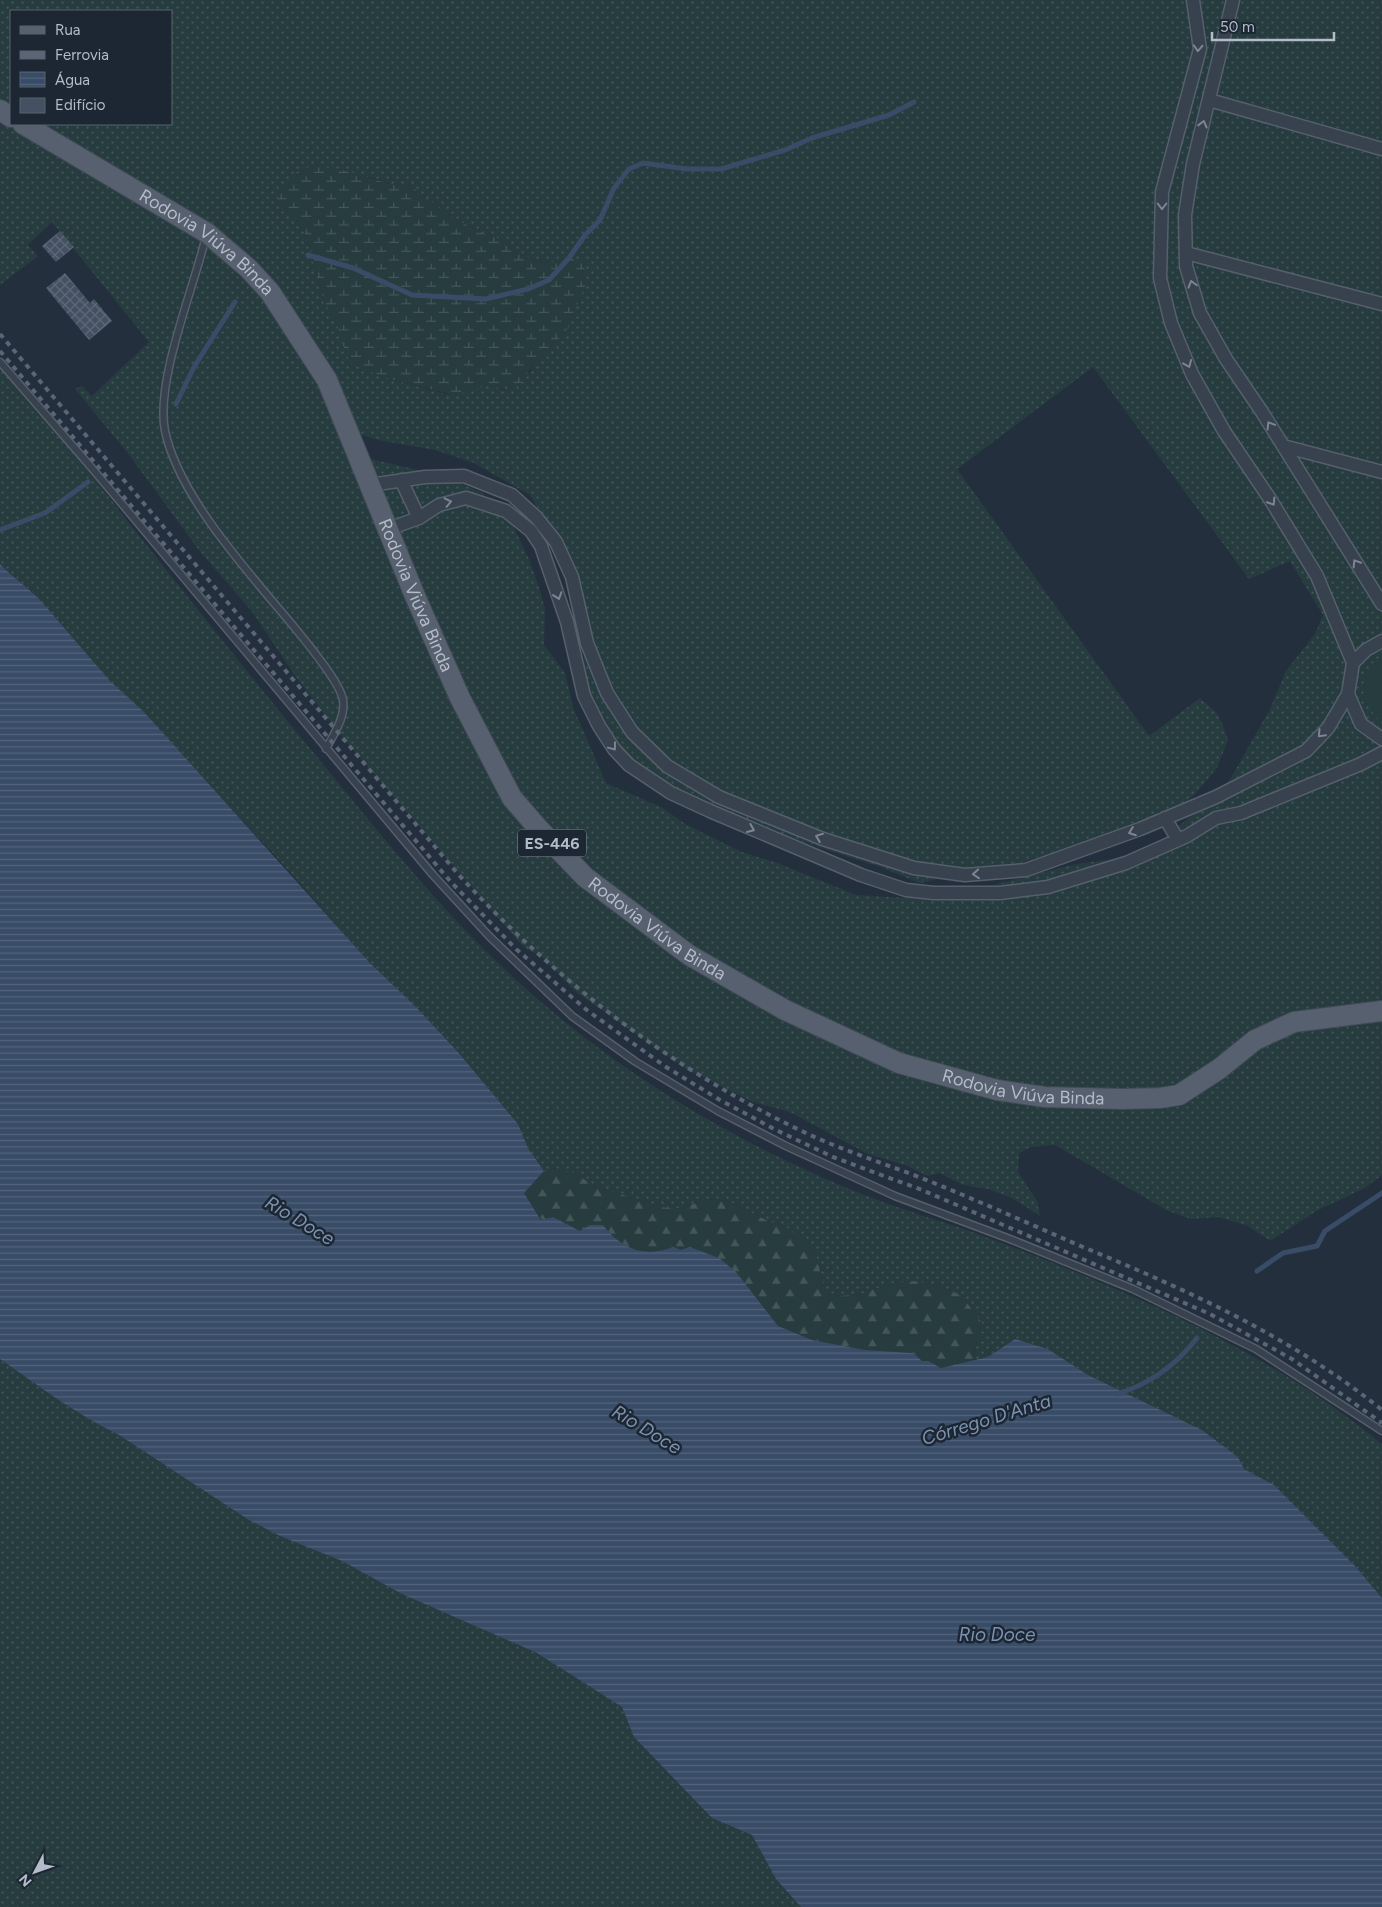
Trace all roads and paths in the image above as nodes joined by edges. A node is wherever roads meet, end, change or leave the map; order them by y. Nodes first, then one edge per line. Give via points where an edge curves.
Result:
1 (1193, 0) edge
2 (1233, 0) edge
3 (1209, 100) junction
4 (25, 125) edge
5 (1382, 149) edge
6 (207, 232) junction
7 (1186, 253) junction
8 (1382, 304) edge
9 (0, 362) edge
10 (1283, 446) junction
11 (1382, 472) edge
12 (401, 480) junction
13 (370, 485) junction
14 (419, 518) junction
15 (388, 529) junction
16 (1382, 604) edge
17 (1382, 641) edge
18 (1353, 663) junction
19 (1348, 694) junction
20 (1382, 739) edge
21 (326, 749) junction
22 (1382, 753) edge
23 (1165, 818) junction
24 (1178, 840) junction
25 (1382, 1011) edge
26 (1382, 1431) edge

1 -> 18 street via 1200,49 1162,192 1160,278 1172,323 1192,374 1224,431 1317,576
2 - 3 street
3 - 5 street
7 -> 3 street via 1185,215 1193,164
4 - 6 main road, Rodovia Viúva Binda / ES-446
6 - 13 main road, Rodovia Viúva Binda / ES-446 via 270,292 288,317 327,380
6 - 21 lane via 171,363 162,410 165,432 184,478 208,519 310,646 339,690 344,709
7 - 8 street
10 -> 7 street via 1200,313 1186,266
9 - 21 lane
10 - 11 street
16 -> 10 street
12 - 13 street
12 - 14 street
23 -> 12 street via 1026,870 965,875 914,868 823,839 719,797 667,766 632,732 612,701 587,643 572,577 556,542 536,517 512,495 464,476
13 - 15 main road, Rodovia Viúva Binda / ES-446
14 - 15 street
14 -> 24 street via 439,504 466,498 506,511 531,531 541,546 567,622 584,696 614,749 628,765 672,793 809,854 906,890 1000,893 1048,887 1126,863
15 - 25 main road, Rodovia Viúva Binda / ES-446 via 460,698 512,798 538,828 585,877 689,955 827,1031 899,1063 997,1090 1045,1096 1160,1098 1179,1095 1195,1086 1256,1040 1294,1022
17 - 18 street
18 - 19 street
19 - 20 street via 1361,724
19 -> 23 street via 1328,728 1306,752 1216,797
21 - 26 lane via 488,936 572,1016 636,1062 718,1111 795,1150 895,1196 1133,1289 1256,1349
22 - 24 street via 1241,813 1216,818
23 - 24 street

